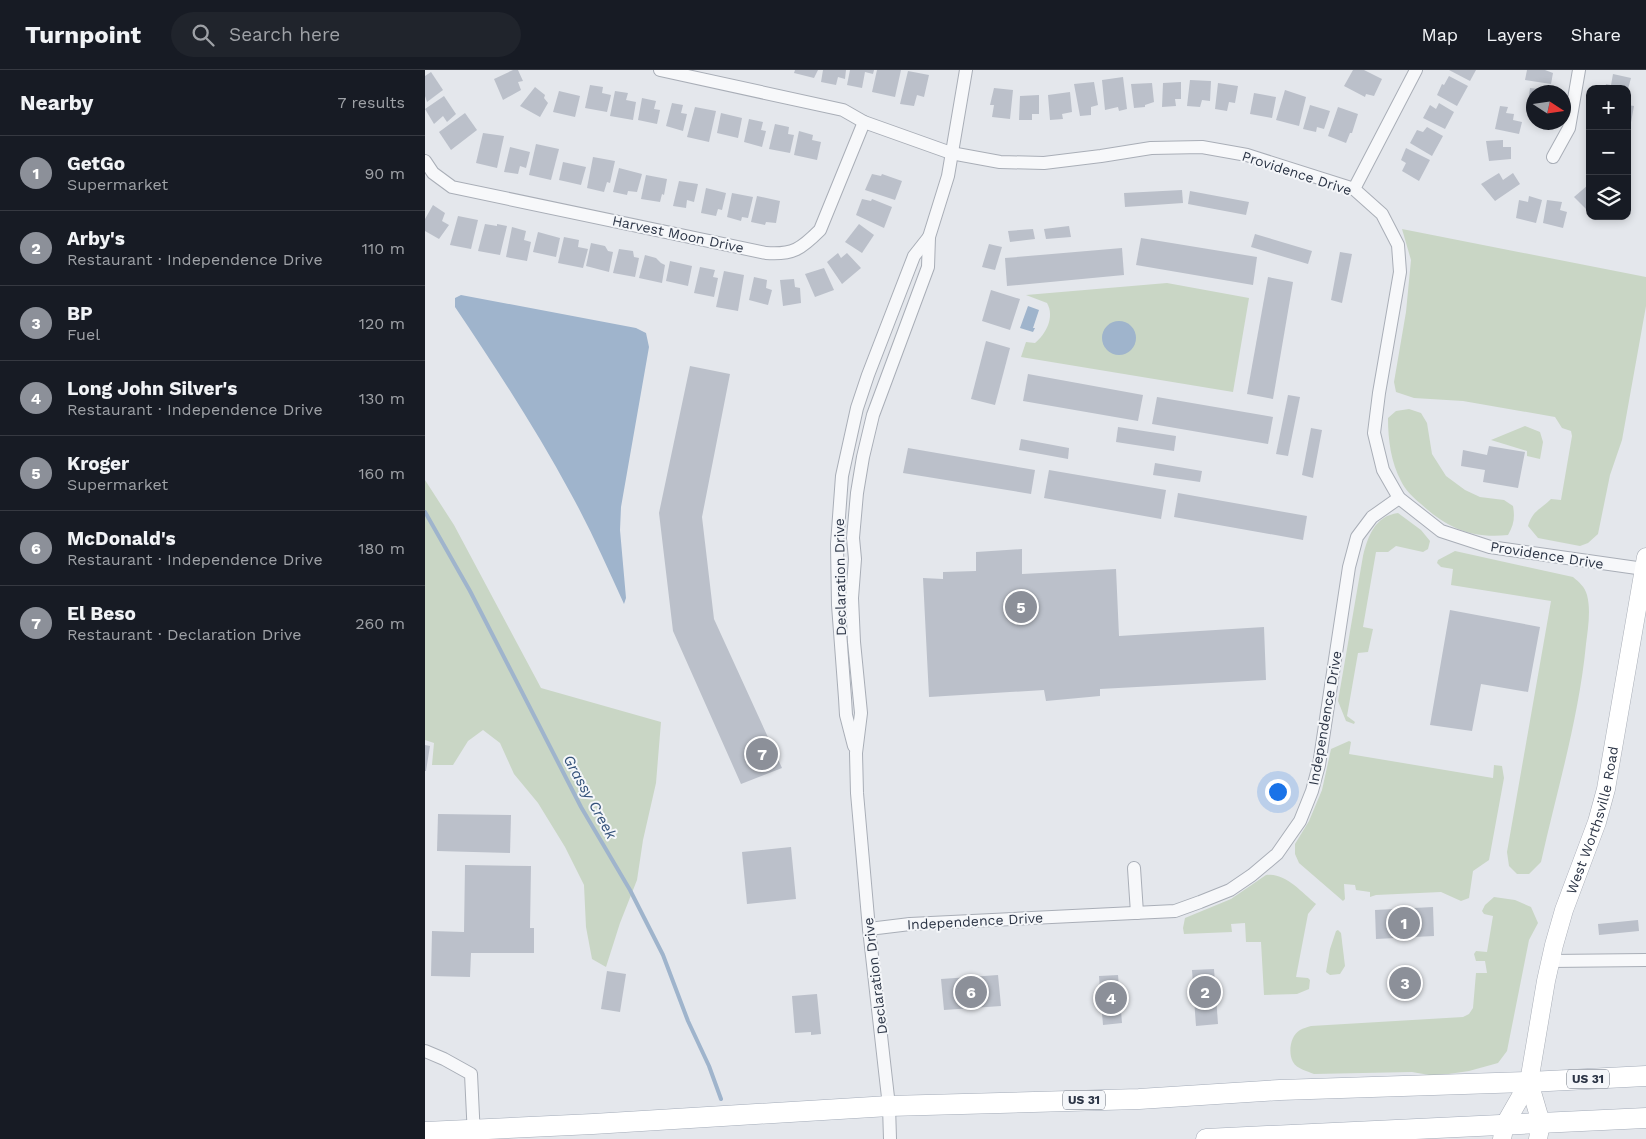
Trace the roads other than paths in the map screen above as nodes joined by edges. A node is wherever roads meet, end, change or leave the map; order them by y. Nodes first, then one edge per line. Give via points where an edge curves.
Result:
1 (660, 70) edge
2 (966, 70) edge
3 (1416, 70) edge
4 (1579, 70) edge
5 (864, 122) junction
6 (951, 153) junction
7 (1553, 157) dead end
8 (425, 161) edge
9 (1354, 189) junction
10 (929, 237) junction
11 (1399, 498) junction
12 (1645, 563) edge
13 (856, 753) junction
14 (1134, 868) dead end
15 (1137, 912) junction
16 (869, 929) junction
17 (1646, 960) edge
18 (1550, 961) junction
19 (425, 1051) edge
20 (1646, 1076) edge
21 (1529, 1082) junction
22 (889, 1106) junction
23 (1646, 1118) edge
24 (1539, 1131) edge
25 (425, 1132) edge
26 (1503, 1132) edge
27 (474, 1134) edge
28 (890, 1139) edge
29 (1206, 1139) edge

1 - 5 street, Providence Drive via 843,110
2 - 6 street, Declaration Drive
3 - 9 street
4 - 7 street via 1569,128
5 - 6 street, Providence Drive
5 - 8 street, Harvest Moon Drive via 820,230 809,242 783,254 452,187 433,173
6 - 9 street, Providence Drive via 1000,162 1043,163 1151,148 1202,147 1247,155
6 - 10 street, Declaration Drive via 948,176
9 - 11 street, Providence Drive via 1382,214 1398,245 1401,272 1374,432 1383,470
10 - 13 street, Declaration Drive via 928,267 873,416 857,493 852,598 861,713
10 - 13 street, Declaration Drive via 914,256 868,375 842,476 837,544 838,605 846,715
11 - 12 street, Providence Drive via 1441,531 1491,547
11 - 15 street, Independence Drive via 1372,517 1357,537 1349,568 1319,765 1313,791 1300,822 1277,854 1230,890 1175,911
12 - 18 main road, West Worthsville Road via 1606,789
13 - 16 street, Declaration Drive
14 - 15 street
15 - 16 street, Independence Drive
16 - 22 street, Declaration Drive
17 - 18 street
18 - 21 main road, West Worthsville Road
19 - 27 street via 471,1074
20 - 21 main road, US 31
21 - 22 main road, US 31
21 - 24 main road
21 - 26 main road
22 - 27 main road, US 31
22 - 28 street, Declaration Drive
23 - 24 main road
24 - 26 main road
25 - 27 main road, US 31
26 - 29 main road

